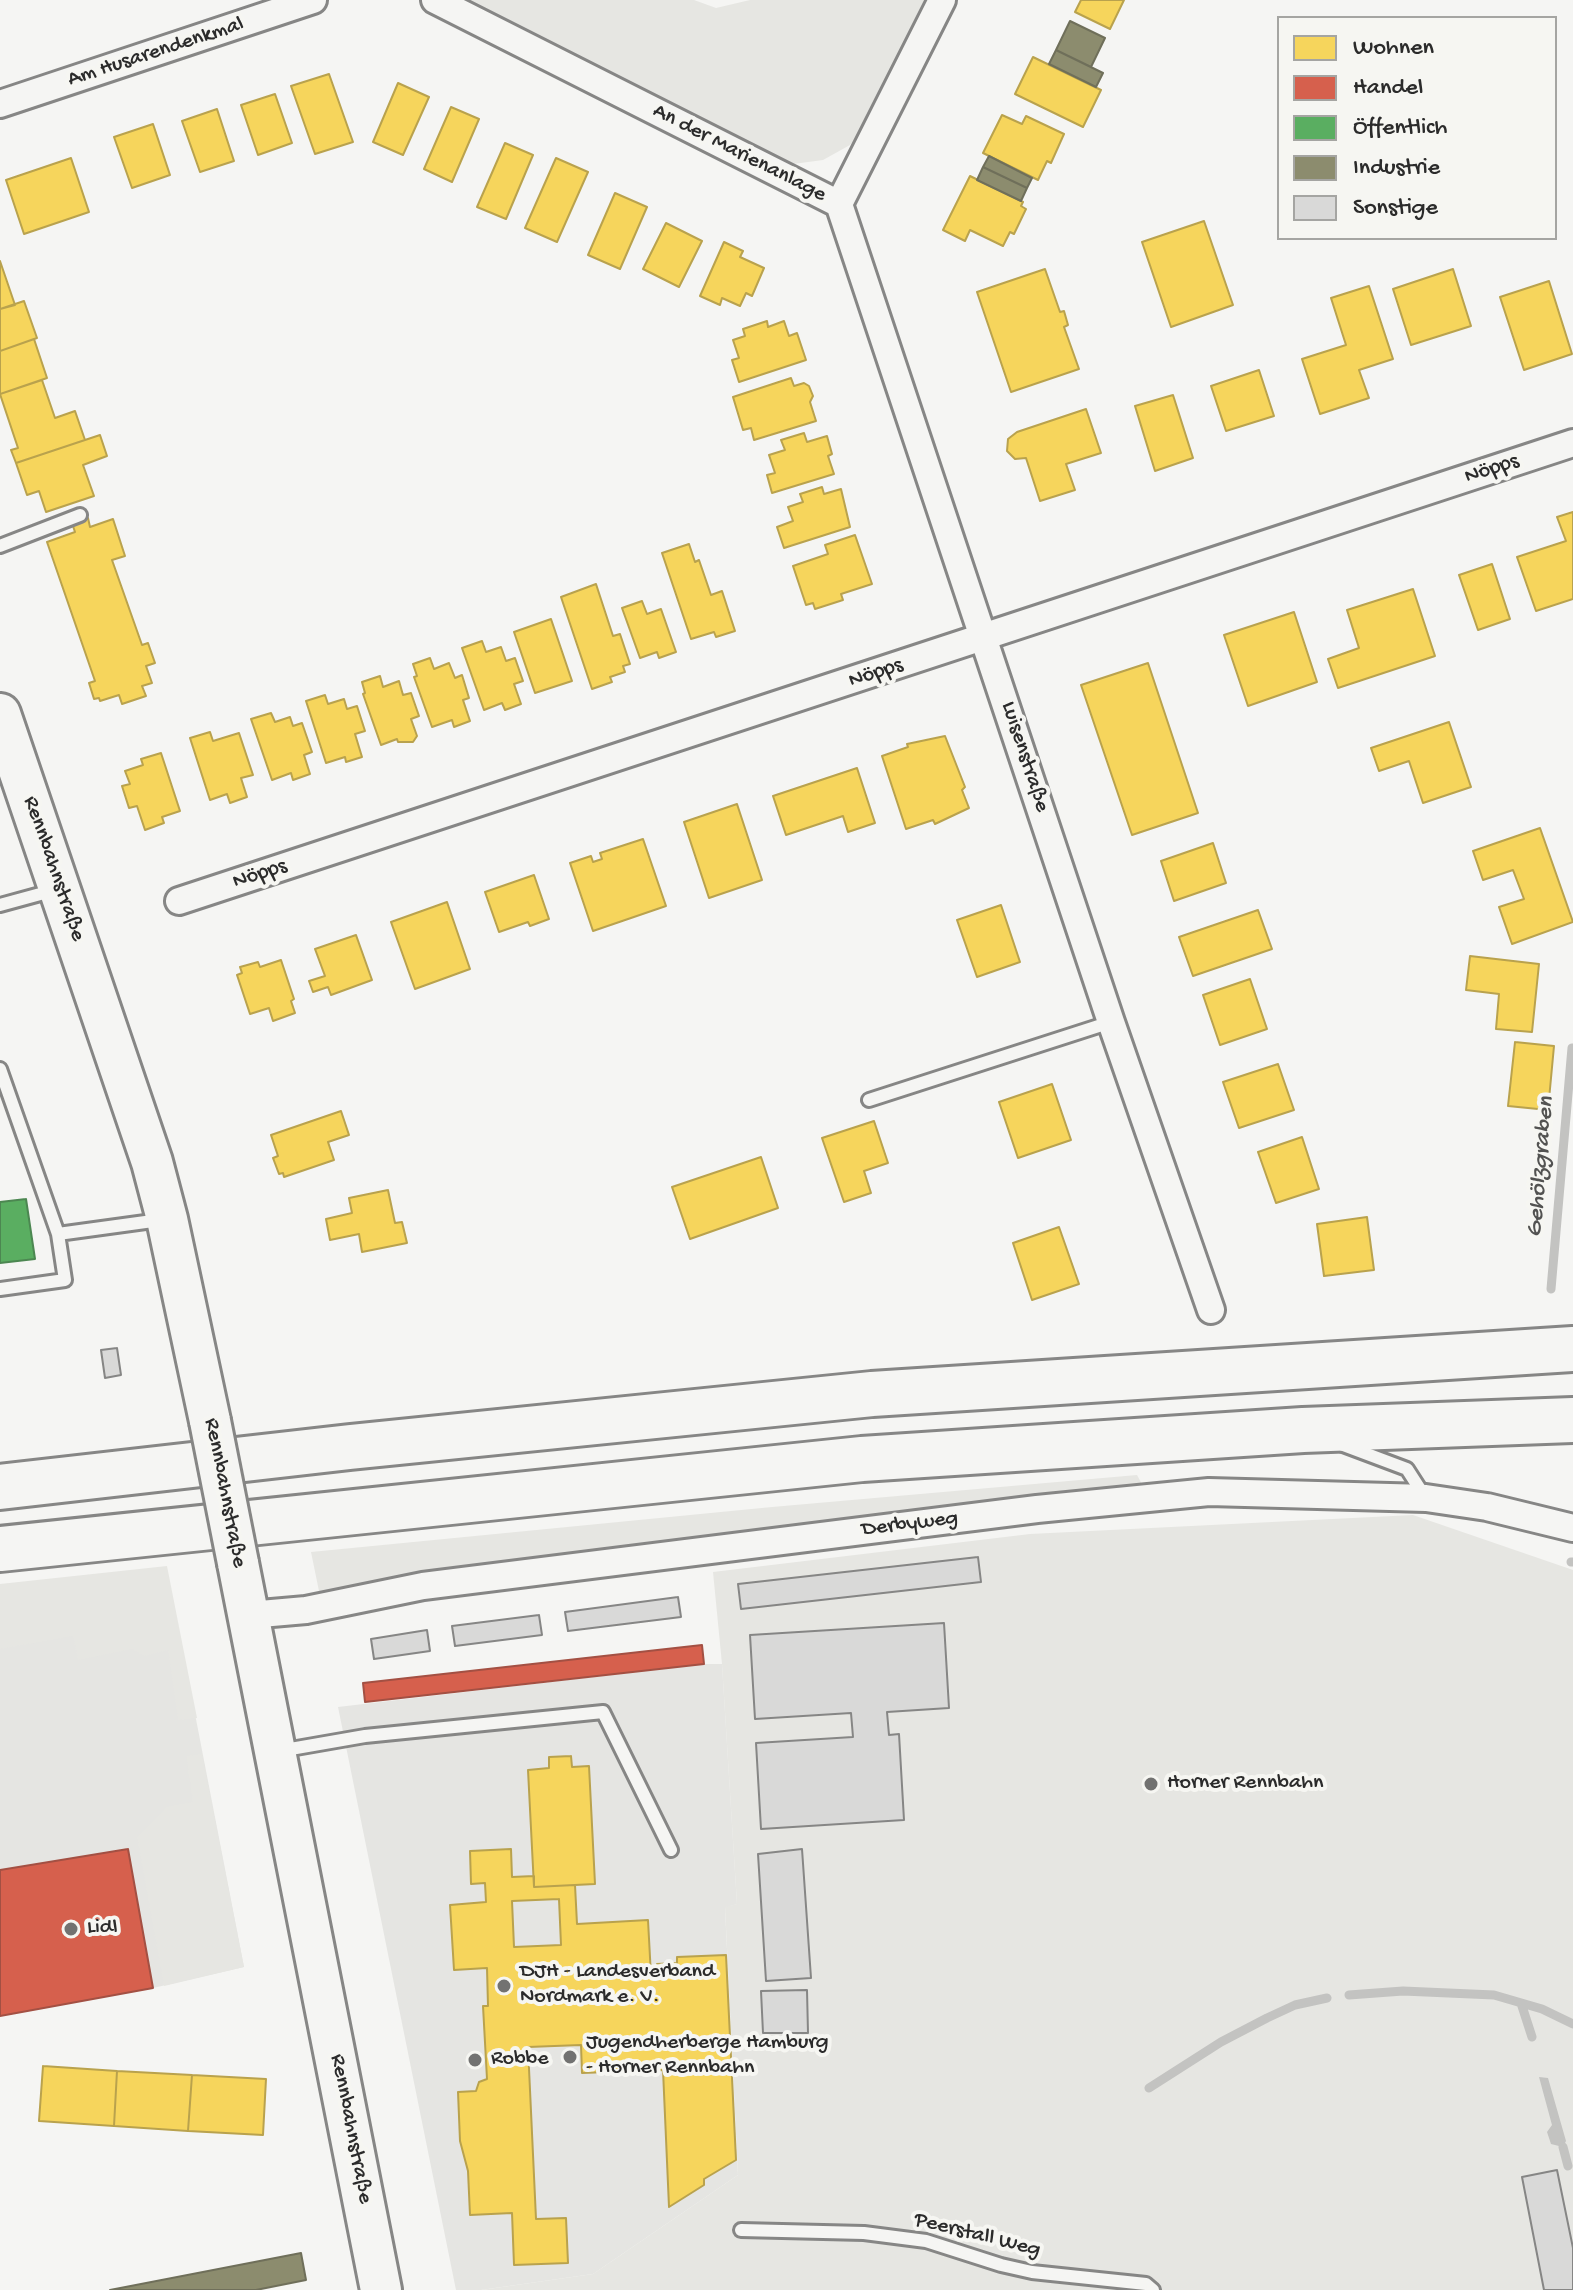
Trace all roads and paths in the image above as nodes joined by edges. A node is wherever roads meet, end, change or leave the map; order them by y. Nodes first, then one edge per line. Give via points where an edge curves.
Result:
1 (313, 0) edge
2 (435, 0) edge
3 (942, 0) edge
4 (264, 8) edge
5 (0, 104) edge
6 (839, 204) junction
7 (1573, 443) edge
8 (80, 515) dead end
9 (0, 546) edge
10 (985, 639) junction
11 (0, 714) edge
12 (58, 889) junction
13 (179, 901) dead end
14 (0, 905) edge
15 (1111, 1022) junction
16 (0, 1069) edge
17 (869, 1100) dead end
18 (167, 1219) junction
19 (58, 1234) junction
20 (0, 1289) edge
21 (1211, 1310) dead end
22 (1573, 1349) edge
23 (1573, 1420) edge
24 (1303, 1430) junction
25 (0, 1487) edge
26 (1426, 1498) junction
27 (1573, 1528) edge
28 (0, 1549) edge
29 (249, 1615) junction
30 (275, 1751) junction
31 (671, 1850) dead end
32 (741, 2230) dead end
33 (381, 2290) edge
34 (1153, 2290) edge

1 - 4 street, Am Husarendenkmal
2 - 6 street, An der Marienanlage
3 - 6 street, An der Marienanlage
4 - 5 street, Am Husarendenkmal
6 - 10 street, Luisenstraße
7 - 10 street, Nöpps
8 - 9 lane
10 - 13 street, Nöpps
10 - 15 street, Luisenstraße
11 - 12 main road, Rennbahnstraße
12 - 14 lane
12 - 18 main road, Rennbahnstraße
15 - 17 lane
15 - 21 street, Luisenstraße
16 - 19 lane
18 - 19 lane
18 - 29 main road, Rennbahnstraße, bridge
19 - 20 lane via 65,1280
22 - 25 highway via 872,1394
23 - 24 highway
24 - 26 lane via 1407,1469
24 - 28 highway via 862,1459
26 - 27 street, Derbyweg
26 - 29 street, Derbyweg via 1209,1492 1068,1506 423,1586 306,1610
29 - 30 main road, Rennbahnstraße
30 - 31 lane via 365,1736 603,1712
30 - 33 main road, Rennbahnstraße
32 - 34 lane, Peerstall Weg via 864,2233 926,2241 1032,2272 1146,2284

